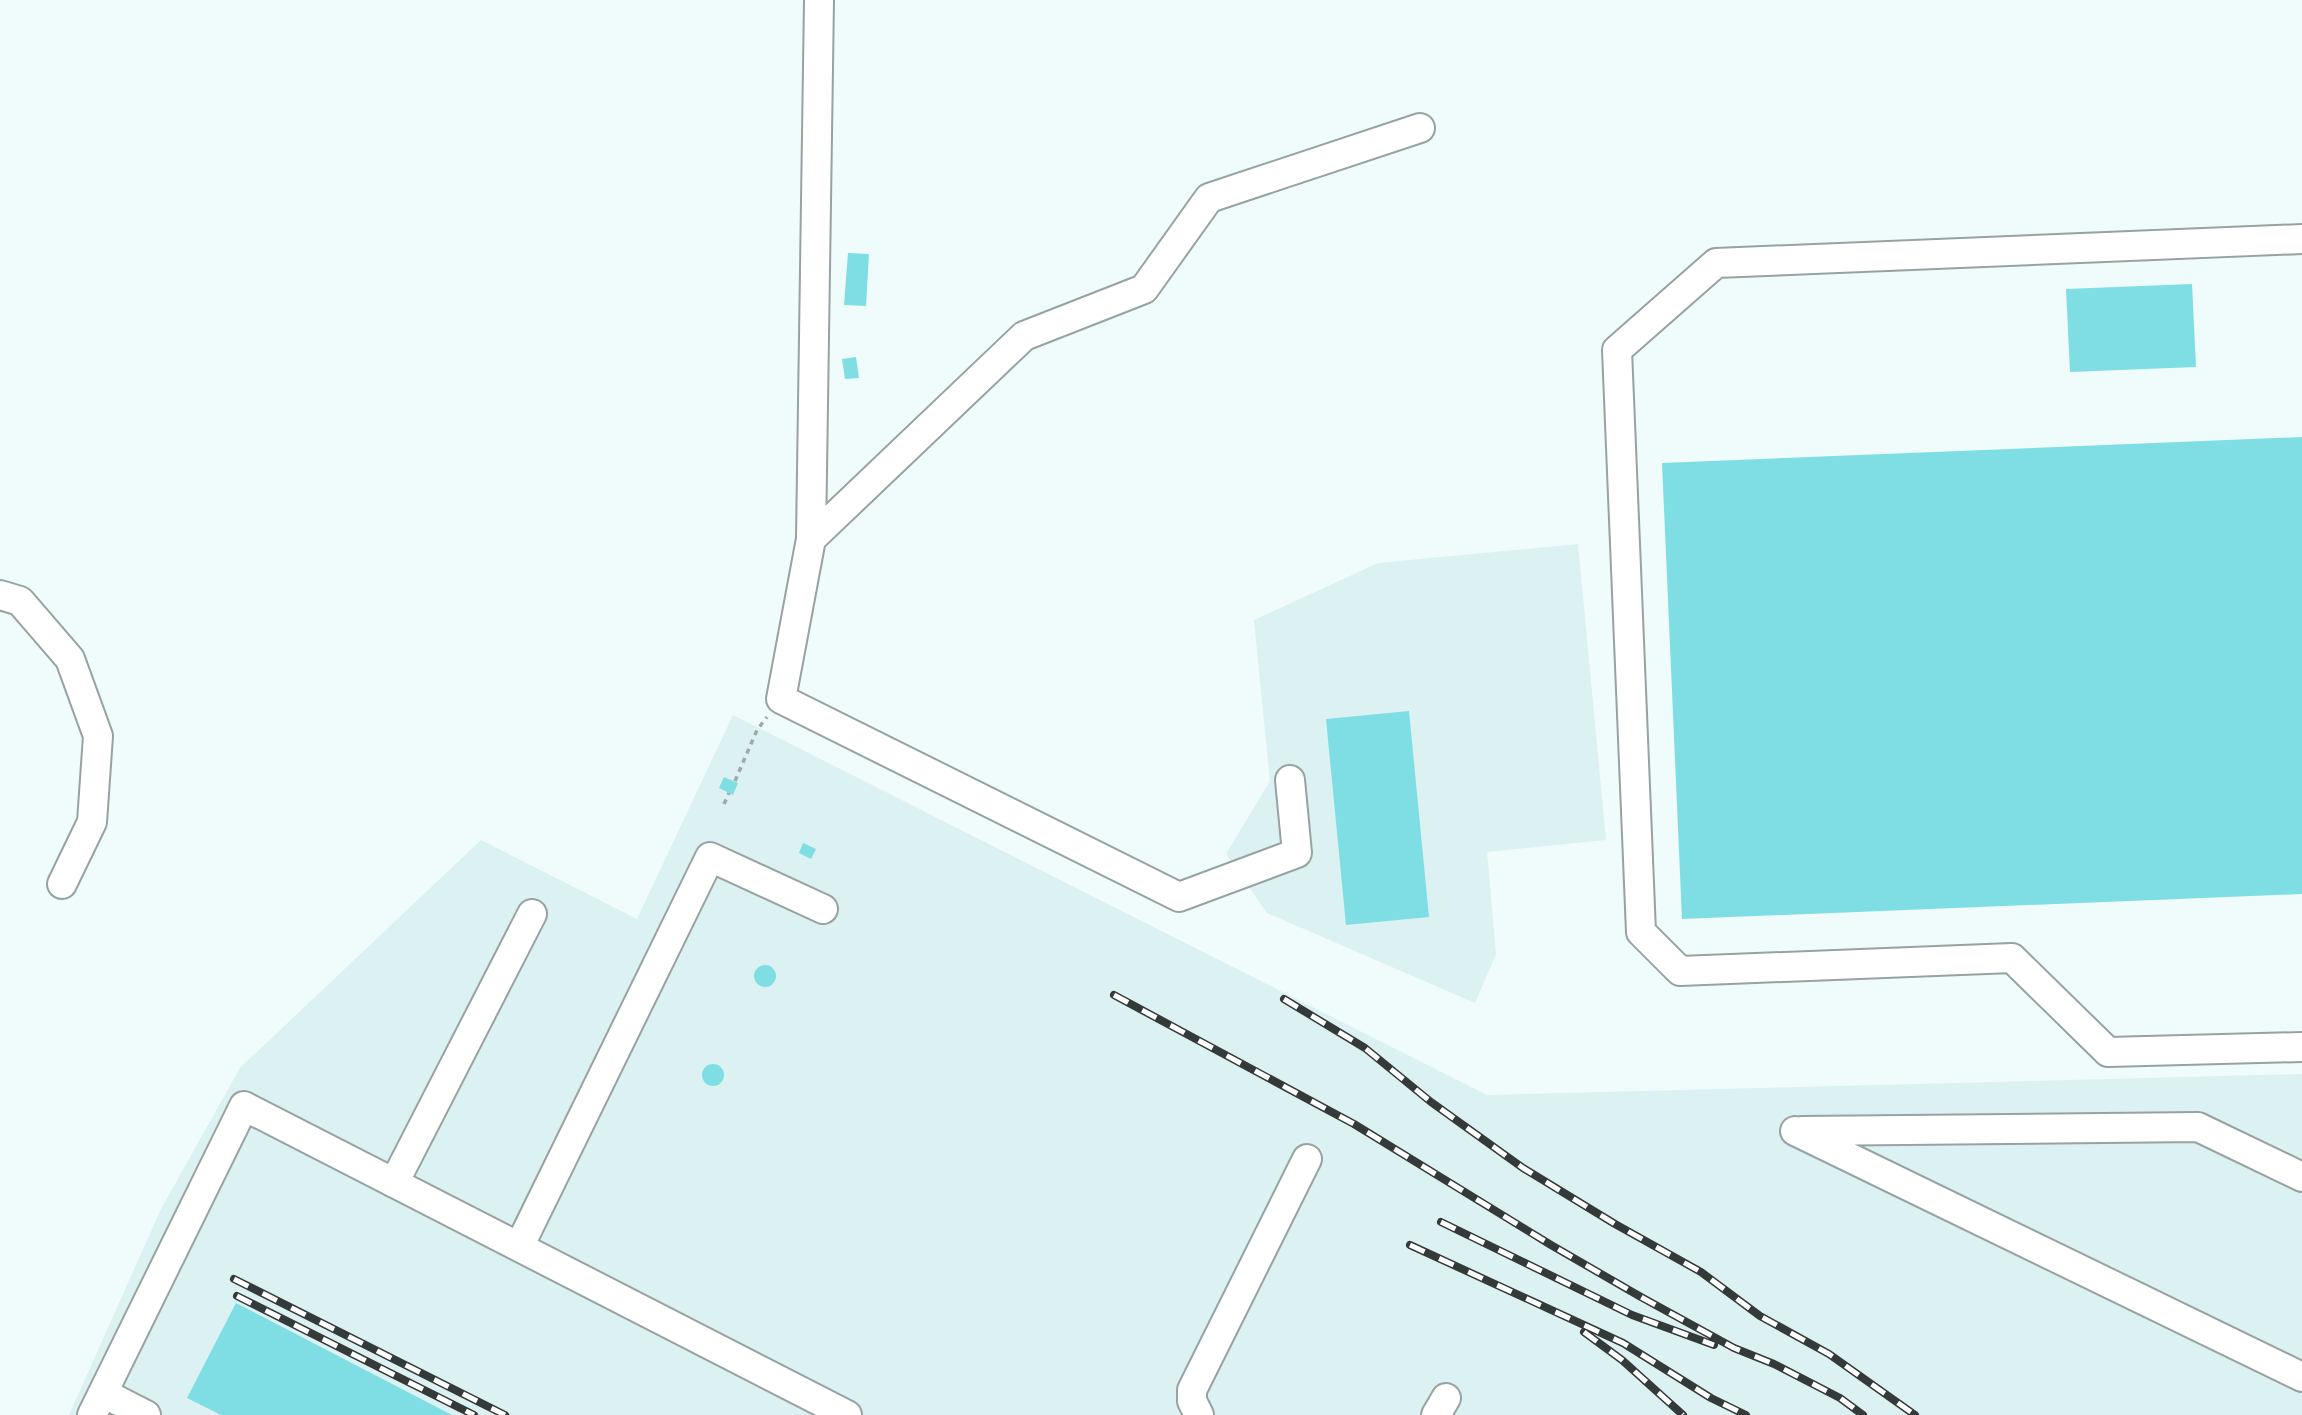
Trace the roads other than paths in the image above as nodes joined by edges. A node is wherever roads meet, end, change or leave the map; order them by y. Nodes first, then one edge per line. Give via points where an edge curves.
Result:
1 (819, 0) edge
2 (1420, 128) dead end
3 (2302, 239) edge
4 (811, 539) junction
5 (0, 595) edge
6 (1290, 780) dead end
7 (62, 884) dead end
8 (823, 909) dead end
9 (531, 914) dead end
10 (2302, 1047) edge
11 (1307, 1159) dead end
12 (2289, 1163) edge
13 (2302, 1177) edge
14 (394, 1183) junction
15 (519, 1247) junction
16 (2302, 1377) edge
17 (98, 1404) edge
18 (146, 1415) edge
19 (846, 1415) edge
20 (1199, 1415) edge

1 - 4 lane
2 - 4 lane via 1209,198 1144,289 1024,336
3 - 10 lane via 1716,263 1617,350 1642,932 1670,962 1680,971 2012,958 2108,1052
4 - 6 lane via 781,699 1179,897 1297,853
5 - 7 lane via 20,601 70,659 98,736 92,822
8 - 15 lane via 710,857
9 - 14 lane
11 - 20 lane via 1192,1390
12 - 13 lane
12 - 16 lane via 2198,1127 1795,1131
14 - 15 lane
14 - 17 lane via 244,1106
15 - 19 lane
17 - 18 lane

